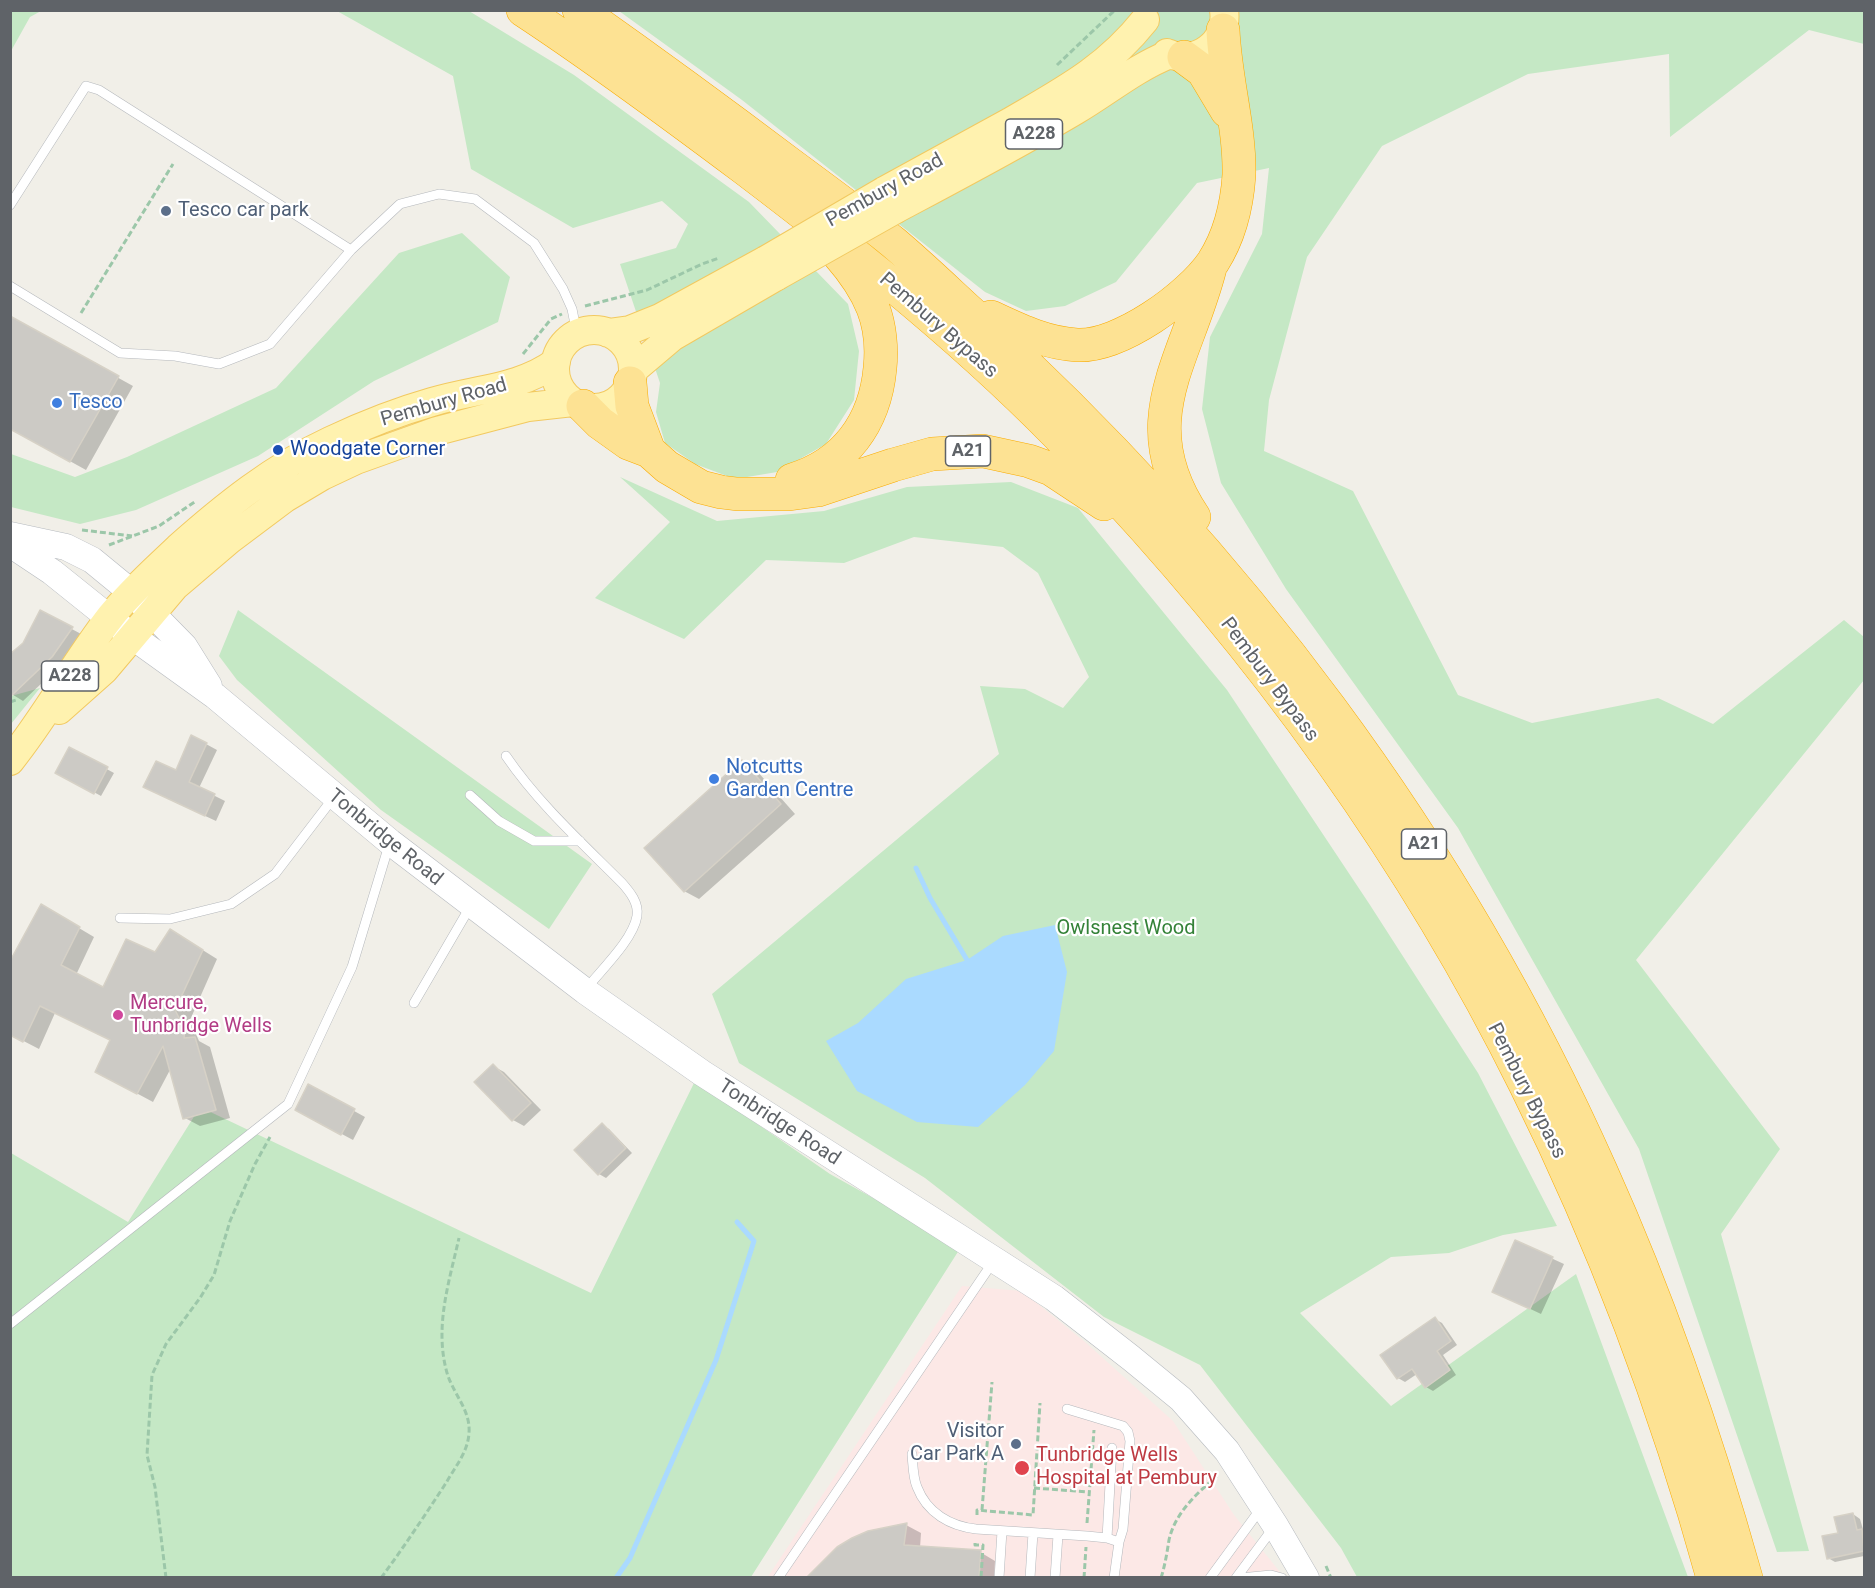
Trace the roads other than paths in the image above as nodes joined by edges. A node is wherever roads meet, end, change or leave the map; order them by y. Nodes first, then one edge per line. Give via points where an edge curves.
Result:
1 (523, 10) edge
2 (579, 10) edge
3 (1146, 15) edge
4 (1223, 20) edge
5 (1177, 56) junction
6 (1235, 126) junction
7 (890, 200) junction
8 (10, 206) edge
9 (800, 211) junction
10 (351, 250) junction
11 (1212, 263) junction
12 (771, 268) junction
13 (10, 286) edge
14 (960, 302) junction
15 (608, 333) junction
16 (577, 334) junction
17 (556, 362) junction
18 (632, 377) junction
19 (578, 404) junction
20 (649, 451) junction
21 (762, 493) junction
22 (10, 535) edge
23 (1155, 540) junction
24 (10, 544) edge
25 (1218, 565) junction
26 (131, 592) junction
27 (152, 612) junction
28 (110, 617) junction
29 (133, 637) junction
30 (215, 696) junction
31 (31, 735) junction
32 (506, 756) dead end
33 (10, 761) edge
34 (470, 795) dead end
35 (333, 797) junction
36 (580, 841) junction
37 (390, 842) junction
38 (471, 906) junction
39 (120, 918) dead end
40 (585, 991) junction
41 (414, 1003) dead end
42 (994, 1260) junction
43 (10, 1324) edge
44 (1067, 1409) dead end
45 (1112, 1448) dead end
46 (912, 1454) dead end
47 (1269, 1515) junction
48 (1002, 1531) junction
49 (1033, 1533) junction
50 (1058, 1534) junction
51 (1107, 1538) junction
52 (1119, 1542) junction
53 (778, 1578) edge
54 (999, 1578) edge
55 (1030, 1578) edge
56 (1055, 1578) edge
57 (1114, 1578) edge
58 (1209, 1578) edge
59 (1238, 1578) edge
60 (1282, 1578) edge
61 (1306, 1578) edge
62 (1713, 1578) edge
63 (1746, 1578) edge

1 - 9 highway, Pembury Bypass / A21 via 668,111
2 - 14 highway, Pembury Bypass / A21 via 829,193 894,243
3 - 5 main road via 1153,41
3 - 7 main road, Pembury Road / A228 via 1127,43 1104,64
4 - 5 main road, Pembury Road via 1217,41 1208,50 1197,56
4 - 6 highway, A21
5 - 6 highway, A21 via 1203,71
5 - 7 main road, Pembury Road / A228 via 1134,72 990,159
6 - 11 highway, A21 via 1239,176 1236,198 1223,244
7 - 12 main road, Pembury Road / A228, bridge
8 - 10 lane via 86,86 99,90
9 - 21 highway, A21 via 849,267 874,310 881,356 879,376 868,415 836,458 810,475
9 - 23 highway, Pembury Bypass / A21 via 893,285 1013,392
10 - 13 lane via 270,344 219,364 175,356 120,353
10 - 16 lane via 400,204 439,194 475,199 534,243 572,309
11 - 14 highway, A21 via 1154,316 1102,343 1053,342 1029,335
11 - 25 highway, A21 via 1170,387 1164,429 1165,451 1179,495 1200,526
12 - 15 main road, Pembury Road / A228 via 630,330
12 - 18 main road, Pembury Road / A228 via 672,337
14 - 25 highway, Pembury Bypass / A21 via 1101,435
15 - 16 main road via 592,330
15 - 18 main road via 626,348
16 - 17 main road via 567,341
17 - 19 main road via 558,385
17 - 26 main road, Pembury Road / A228 via 524,380 432,402 373,423 283,467 214,516
18 - 19 main road via 622,395 611,404 597,408
18 - 20 highway, A21 via 632,406
19 - 20 highway, A21 via 628,443
19 - 27 main road, Pembury Road / A228 via 528,406 437,431 322,476 229,540 175,586
20 - 21 highway, A21 via 701,487 737,494
21 - 23 highway, A21 via 818,489 932,454 983,451 1051,469
22 - 26 street, Tonbridge Road via 66,547 92,560
23 - 62 highway, Pembury Bypass / A21 via 1283,696 1345,782 1404,870 1520,1073 1624,1306 1674,1446
24 - 28 street, Tonbridge Road
25 - 63 highway, Pembury Bypass / A21 via 1308,676 1434,857 1553,1069 1653,1294 1701,1426
26 - 27 street, Tonbridge Road
26 - 28 main road, A228
27 - 29 main road, A228
27 - 30 street, Tonbridge Road via 184,646
28 - 29 street, Tonbridge Road
28 - 31 main road, A228
29 - 30 street, Tonbridge Road
29 - 31 main road, A228 via 104,670
30 - 35 street, Tonbridge Road
31 - 33 main road, A228
32 - 36 lane
34 - 36 lane via 499,821 534,841
35 - 37 street, Tonbridge Road
35 - 39 lane via 275,874 231,904 170,919
36 - 40 lane via 632,895 637,916 625,941
37 - 38 street, Tonbridge Road
37 - 43 lane via 352,967 288,1104
38 - 40 street, Tonbridge Road
38 - 41 lane
40 - 42 street, Tonbridge Road via 702,1073
42 - 47 street, Tonbridge Road via 1054,1298 1181,1399 1234,1461
42 - 53 lane
44 - 52 lane via 1123,1426 1128,1432
45 - 51 lane
46 - 48 lane via 916,1486 926,1503 943,1519 958,1527
47 - 58 lane
47 - 59 lane
47 - 61 street, Tonbridge Road
48 - 49 lane
48 - 54 lane
49 - 50 lane
49 - 55 lane
50 - 51 lane
50 - 56 lane
51 - 52 lane
52 - 57 lane
59 - 60 lane

